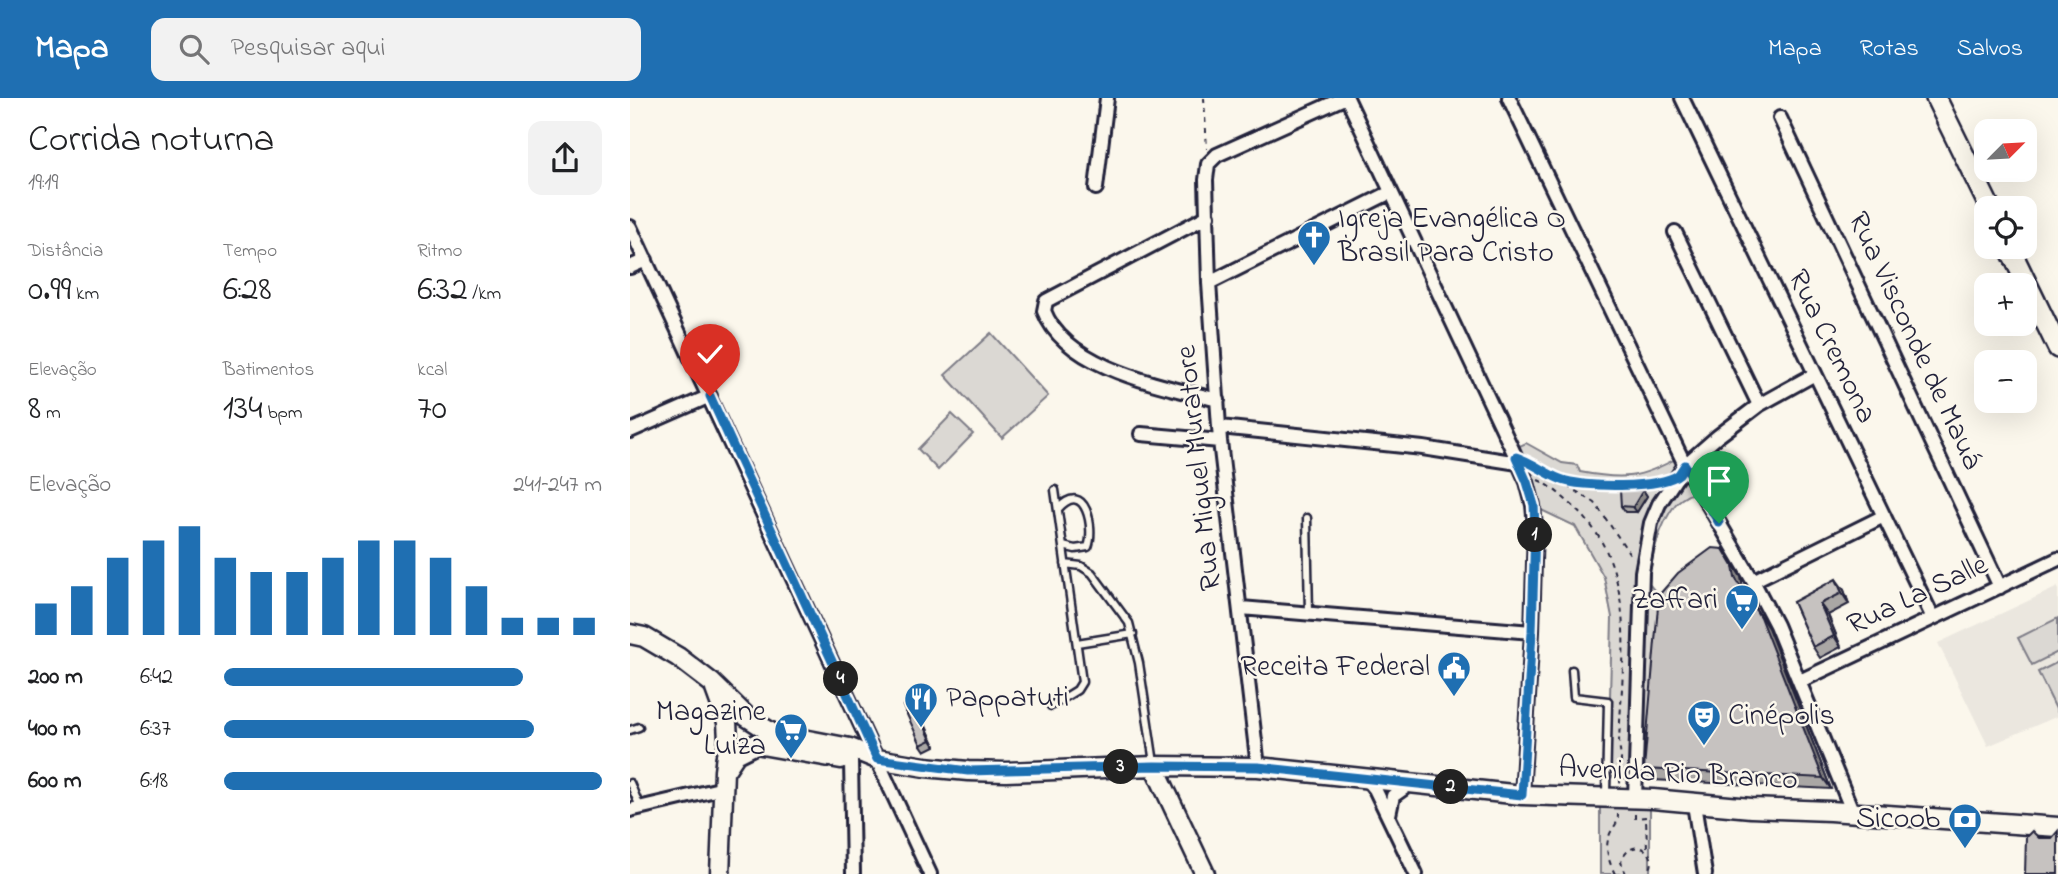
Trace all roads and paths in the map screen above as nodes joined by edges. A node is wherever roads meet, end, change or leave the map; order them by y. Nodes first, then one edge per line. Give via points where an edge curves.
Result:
1 (1107, 98) edge
2 (1204, 98) edge
3 (1346, 98) edge
4 (1509, 98) edge
5 (1682, 98) edge
6 (1936, 98) edge
7 (1780, 118) dead end
8 (1208, 164) junction
9 (1096, 188) dead end
10 (1391, 192) junction
11 (1984, 196) edge
12 (1208, 216) junction
13 (630, 227) edge
14 (1675, 232) dead end
15 (2014, 259) edge
16 (646, 260) junction
17 (630, 267) edge
18 (1209, 283) junction
19 (2058, 348) edge
20 (1815, 374) junction
21 (710, 396) junction
22 (1218, 400) junction
23 (1759, 405) junction
24 (1220, 426) junction
25 (630, 432) edge
26 (1140, 434) dead end
27 (1220, 441) junction
28 (1516, 457) junction
29 (1681, 470) junction
30 (1560, 479) junction
31 (1527, 482) junction
32 (1055, 489) dead end
33 (1058, 509) junction
34 (1884, 516) junction
35 (1307, 518) dead end
36 (1063, 546) junction
37 (2058, 559) edge
38 (1065, 564) junction
39 (1642, 572) junction
40 (1753, 581) junction
41 (2000, 587) junction
42 (1241, 608) junction
43 (1309, 613) junction
44 (1933, 618) junction
45 (1532, 632) junction
46 (630, 634) edge
47 (1133, 634) junction
48 (1077, 643) junction
49 (1572, 670) dead end
50 (1800, 681) junction
51 (712, 683) junction
52 (1051, 706) dead end
53 (639, 727) dead end
54 (630, 730) edge
55 (877, 759) junction
56 (851, 761) junction
57 (1154, 766) junction
58 (1258, 767) junction
59 (1364, 777) junction
60 (724, 780) junction
61 (1413, 782) junction
62 (630, 783) edge
63 (1522, 795) junction
64 (1620, 798) junction
65 (1694, 804) junction
66 (635, 809) edge
67 (1853, 813) junction
68 (1388, 816) junction
69 (2058, 827) edge
70 (1647, 850) junction
71 (720, 874) edge
72 (852, 874) edge
73 (930, 874) edge
74 (1205, 874) edge
75 (1416, 874) edge
76 (1615, 874) edge
77 (1626, 874) edge
78 (1647, 874) edge
79 (1705, 874) edge

1 - 9 street
2 - 8 path
3 - 8 street via 1217,155
3 - 10 street
4 - 29 street
5 - 20 street, Rua Cremona
6 - 11 main road
7 - 41 street, Rua Visconde de Mauá
8 - 12 street, Rua Miguel Muratore
10 - 18 street
10 - 28 street
12 - 18 street, Rua Miguel Muratore
12 - 22 street via 1046,301 1044,311 1060,338 1083,354 1150,382
13 - 16 street
14 - 23 street
15 - 19 main road
16 - 17 street
16 - 21 street
18 - 22 street, Rua Miguel Muratore
20 - 23 street
20 - 34 street, Rua Cremona
21 - 25 street
21 - 55 street
22 - 24 street, Rua Miguel Muratore
23 - 29 street
24 - 27 street, Rua Miguel Muratore
24 - 28 street
26 - 27 street
27 - 42 street, Rua Miguel Muratore
28 - 30 path
28 - 31 street
29 - 30 path via 1619,487
29 - 39 street via 1651,523
29 - 40 street
30 - 39 path via 1595,503
31 - 45 street via 1535,527
31 - 64 path via 1541,481 1586,517 1614,570 1623,619
32 - 33 lane
33 - 36 lane
33 - 36 lane via 1077,498 1090,525 1088,547
34 - 40 street
34 - 44 street, Rua Cremona
35 - 43 lane
36 - 38 lane
37 - 41 street, Rua La Salle
38 - 47 lane via 1092,573
38 - 48 lane
39 - 64 street
40 - 50 street
41 - 44 street, Rua La Salle
42 - 43 street
42 - 58 street, Rua Miguel Muratore
43 - 45 street
44 - 50 street, Rua La Salle
45 - 63 street
46 - 51 main road, Avenida Rio Branco via 678,657
47 - 48 lane
47 - 57 lane
48 - 52 lane via 1082,682
49 - 64 lane via 1574,697 1608,701
50 - 67 street
51 - 55 main road, Avenida Rio Branco via 747,717 772,733 850,748
51 - 60 main road via 728,729
53 - 54 lane
55 - 56 main road, Avenida Rio Branco
55 - 57 main road, Avenida Rio Branco via 968,771
55 - 73 street
56 - 60 main road, Avenida Rio Branco via 756,744 736,754
56 - 72 street
57 - 58 main road, Avenida Rio Branco
57 - 74 main road
58 - 59 main road, Avenida Rio Branco
59 - 61 main road, Avenida Rio Branco
59 - 68 street via 1376,789
60 - 66 street
60 - 71 main road
61 - 63 main road, Avenida Rio Branco
61 - 68 street via 1393,796
62 - 66 lane
63 - 64 main road, Avenida Rio Branco
64 - 65 main road, Avenida Rio Branco
64 - 70 path via 1635,818 1646,817
64 - 76 path via 1618,821 1607,845
65 - 67 main road, Avenida Rio Branco
65 - 79 street
67 - 69 main road, Avenida Rio Branco
68 - 75 street
70 - 77 path via 1630,848 1623,854
70 - 78 path via 1652,869

